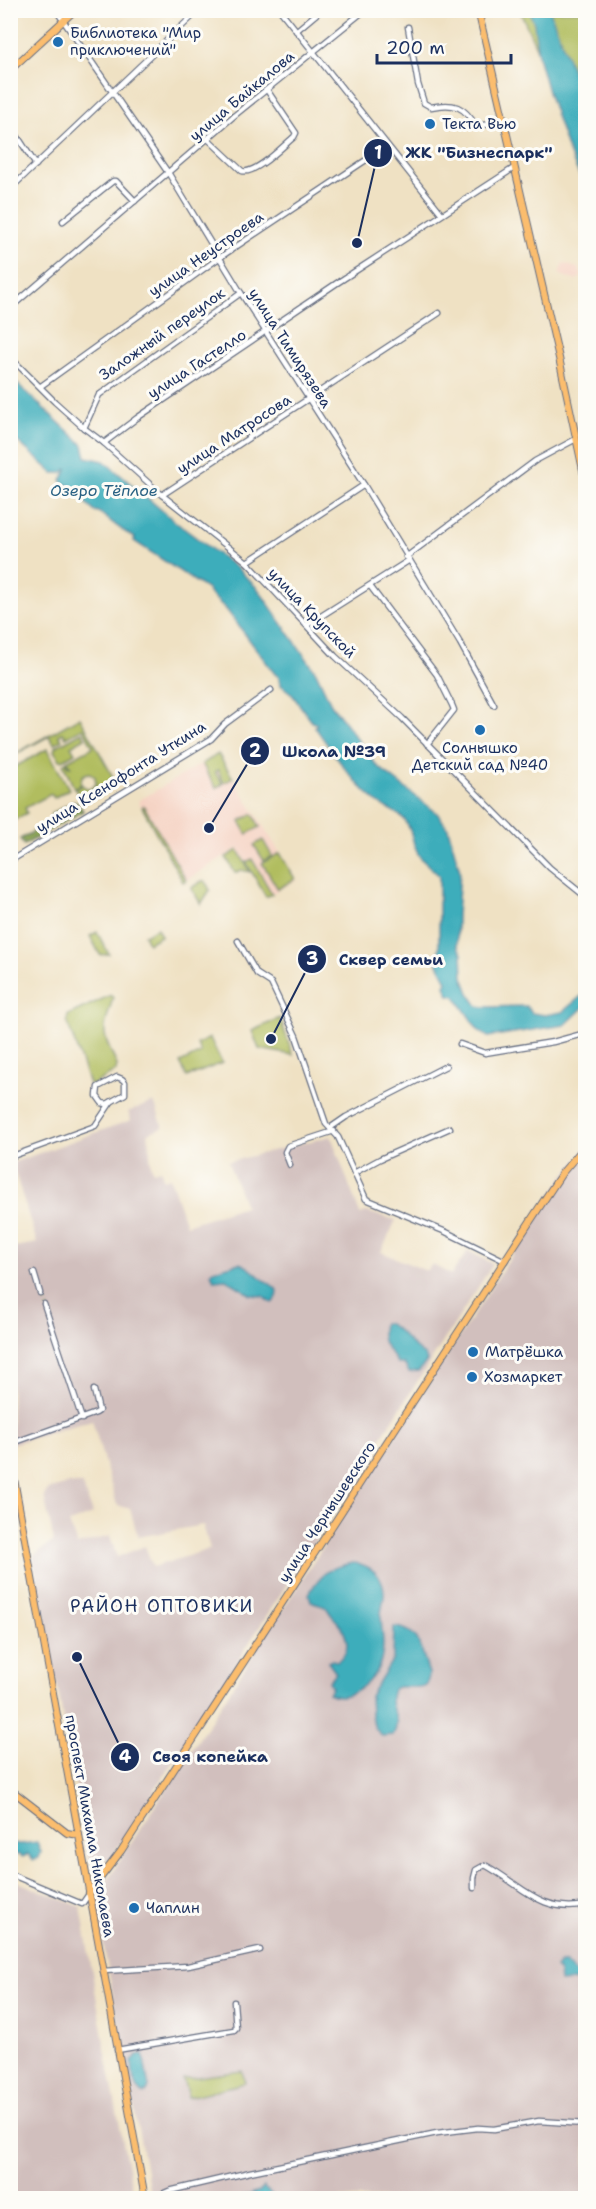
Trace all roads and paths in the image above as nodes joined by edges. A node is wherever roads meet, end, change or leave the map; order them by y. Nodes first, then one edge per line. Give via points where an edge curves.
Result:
1 (56, 10) edge
2 (75, 10) edge
3 (280, 10) edge
4 (321, 10) edge
5 (365, 10) edge
6 (478, 10) edge
7 (197, 11) edge
8 (63, 22) junction
9 (408, 27) dead end
10 (296, 32) junction
11 (313, 52) junction
12 (10, 70) edge
13 (267, 90) junction
14 (112, 93) junction
15 (503, 122) junction
16 (10, 124) edge
17 (208, 139) junction
18 (387, 146) junction
19 (36, 165) junction
20 (514, 168) junction
21 (169, 174) junction
22 (10, 189) edge
23 (135, 201) junction
24 (441, 214) junction
25 (63, 222) dead end
26 (219, 258) junction
27 (241, 293) junction
28 (10, 308) edge
29 (439, 313) dead end
30 (266, 333) junction
31 (10, 357) edge
32 (41, 386) junction
33 (309, 399) junction
34 (84, 428) junction
35 (576, 439) junction
36 (104, 444) junction
37 (585, 484) edge
38 (364, 486) junction
39 (162, 495) junction
40 (407, 559) junction
41 (247, 562) junction
42 (370, 586) junction
43 (307, 625) junction
44 (271, 690) dead end
45 (494, 705) dead end
46 (427, 744) junction
47 (10, 861) edge
48 (585, 897) edge
49 (238, 940) dead end
50 (585, 1033) edge
51 (460, 1044) dead end
52 (446, 1066) dead end
53 (100, 1101) junction
54 (111, 1102) junction
55 (101, 1118) junction
56 (450, 1128) dead end
57 (332, 1130) junction
58 (585, 1145) edge
59 (10, 1157) edge
60 (290, 1165) dead end
61 (354, 1173) junction
62 (505, 1261) junction
63 (34, 1273) dead end
64 (40, 1293) tunnel mouth
65 (44, 1305) tunnel mouth
66 (94, 1390) dead end
67 (82, 1419) junction
68 (10, 1444) edge
69 (10, 1457) edge
70 (10, 1789) edge
71 (79, 1835) junction
72 (10, 1874) edge
73 (474, 1888) dead end
74 (89, 1893) junction
75 (585, 1905) edge
76 (260, 1950) dead end
77 (103, 1971) junction
78 (234, 2002) dead end
79 (117, 2050) junction
80 (585, 2124) edge
81 (145, 2199) edge
82 (153, 2199) edge

1 - 8 street, улица Тимирязева
2 - 8 main road
3 - 10 street
4 - 10 street, улица Байкалова
5 - 11 street, улица Байкалова
6 - 15 main road
7 - 14 street
8 - 12 main road
8 - 14 street, улица Тимирязева
9 - 15 street via 424,103 431,107 456,105 476,126
10 - 11 street
11 - 13 street, улица Байкалова
11 - 18 street
13 - 17 street, улица Байкалова
13 - 17 street via 296,133 270,157 252,171 242,171
14 - 19 street
14 - 21 street, улица Тимирязева
15 - 20 main road
16 - 19 street
17 - 21 street, улица Байкалова
18 - 24 street
18 - 26 street, улица Неустроева
19 - 22 street
20 - 24 street, улица Гастелло
20 - 35 main road
21 - 23 street, улица Байкалова
21 - 26 street, улица Тимирязева
23 - 25 street via 113,181
23 - 28 street, улица Байкалова
24 - 30 street, улица Гастелло
26 - 27 street, улица Тимирязева
26 - 32 street, улица Неустроева
27 - 30 street, улица Тимирязева
27 - 34 street, Заложный переулок via 99,394
29 - 33 street, улица Матросова
30 - 33 street, улица Тимирязева
30 - 36 street, улица Гастелло via 136,418
31 - 32 street, улица Крупской
32 - 34 street, улица Крупской
33 - 38 street, улица Тимирязева
33 - 39 street, улица Матросова
34 - 36 street, улица Крупской
35 - 37 main road
35 - 40 street via 527,467
36 - 39 street, улица Крупской
38 - 40 street, улица Тимирязева
38 - 41 street
39 - 41 street, улица Крупской
40 - 42 street
40 - 45 street, улица Тимирязева
41 - 43 street, улица Крупской
42 - 43 street
42 - 46 street via 437,675 453,705 451,716
43 - 46 street, улица Крупской
44 - 47 street, улица Ксенофонта Уткина via 205,743
46 - 48 street, улица Крупской via 550,868
49 - 57 street via 257,974 271,983 296,1036 326,1124
50 - 51 street via 485,1053
52 - 57 street via 346,1117
53 - 54 street
53 - 54 street via 98,1087 122,1078 126,1091
53 - 55 street
54 - 55 street
55 - 59 street via 86,1131
56 - 61 street
57 - 60 street via 288,1146 285,1152
57 - 61 street
58 - 62 main road, улица Чернышевского via 562,1173
61 - 62 street via 366,1199
62 - 74 main road, улица Чернышевского via 128,1842
63 - 64 street
65 - 67 street
66 - 67 street via 99,1411
67 - 68 street
69 - 71 main road, проспект Михаила Николаева
70 - 71 main road via 67,1833
71 - 74 main road, проспект Михаила Николаева
72 - 74 street via 82,1904
73 - 75 street via 476,1870 485,1865 543,1902 562,1908
74 - 77 main road, проспект Михаила Николаева
76 - 77 street via 188,1966
77 - 79 main road, проспект Михаила Николаева
78 - 79 street via 234,2030
79 - 81 main road, проспект Михаила Николаева
80 - 82 street via 540,2121 436,2133 250,2172 169,2191

